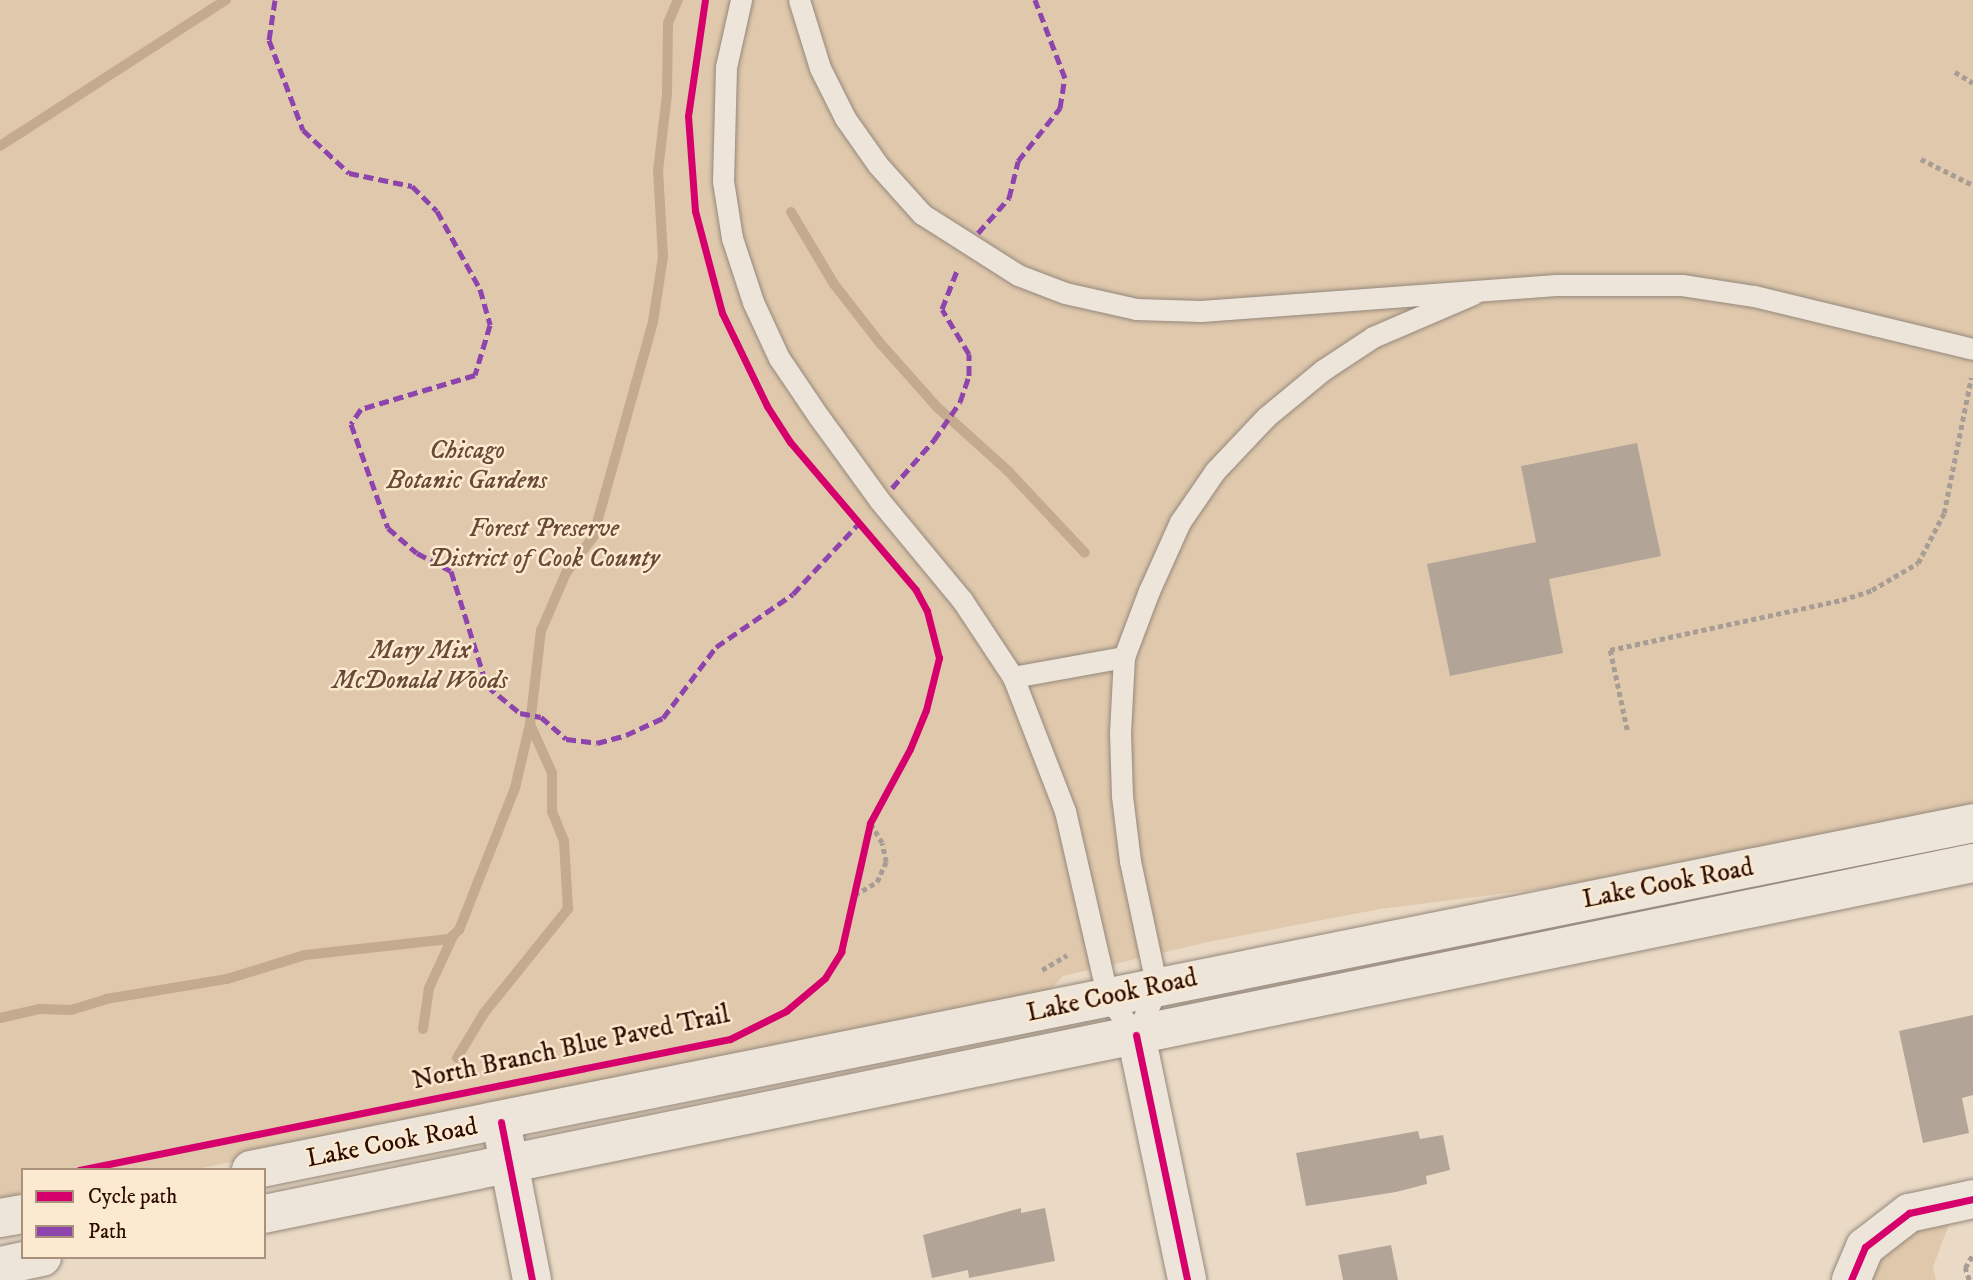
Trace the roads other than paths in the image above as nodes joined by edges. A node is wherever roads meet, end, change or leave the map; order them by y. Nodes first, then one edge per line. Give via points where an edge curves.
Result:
1 (741, 0) edge
2 (799, 0) edge
3 (1473, 294) junction
4 (1973, 349) edge
5 (1124, 657) junction
6 (1013, 677) junction
7 (1973, 823) edge
8 (1973, 863) edge
9 (1157, 988) junction
10 (1108, 998) junction
11 (1136, 1035) junction
12 (501, 1122) junction
13 (509, 1166) junction
14 (261, 1168) edge
15 (1973, 1199) edge
16 (21, 1214) edge
17 (266, 1214) edge
18 (0, 1218) edge
19 (33, 1259) edge
20 (0, 1266) edge
21 (532, 1280) edge
22 (1187, 1280) edge
23 (1851, 1280) edge

1 - 6 lane via 726,67 723,181 732,238 753,302 779,358 819,417 880,501 962,600
2 - 3 lane via 820,68 845,118 878,165 922,214 1018,275 1065,293 1136,309 1200,311
3 - 4 lane via 1556,285 1682,285 1754,296
3 - 5 lane via 1373,337 1323,370 1266,417 1215,471 1180,522
5 - 6 lane
5 - 9 lane via 1122,796
6 - 10 lane via 1065,811
7 - 9 main road, Lake Cook Road
8 - 11 main road, Lake Cook Road
9 - 10 main road, Lake Cook Road
9 - 11 lane
10 - 11 lane
10 - 12 main road, Lake Cook Road
11 - 13 main road, Lake Cook Road
11 - 22 main road
12 - 13 main road
12 - 14 main road, Lake Cook Road
13 - 17 main road, Lake Cook Road
13 - 21 main road
15 - 23 main road via 1909,1213 1865,1247
16 - 18 main road
19 - 20 main road

